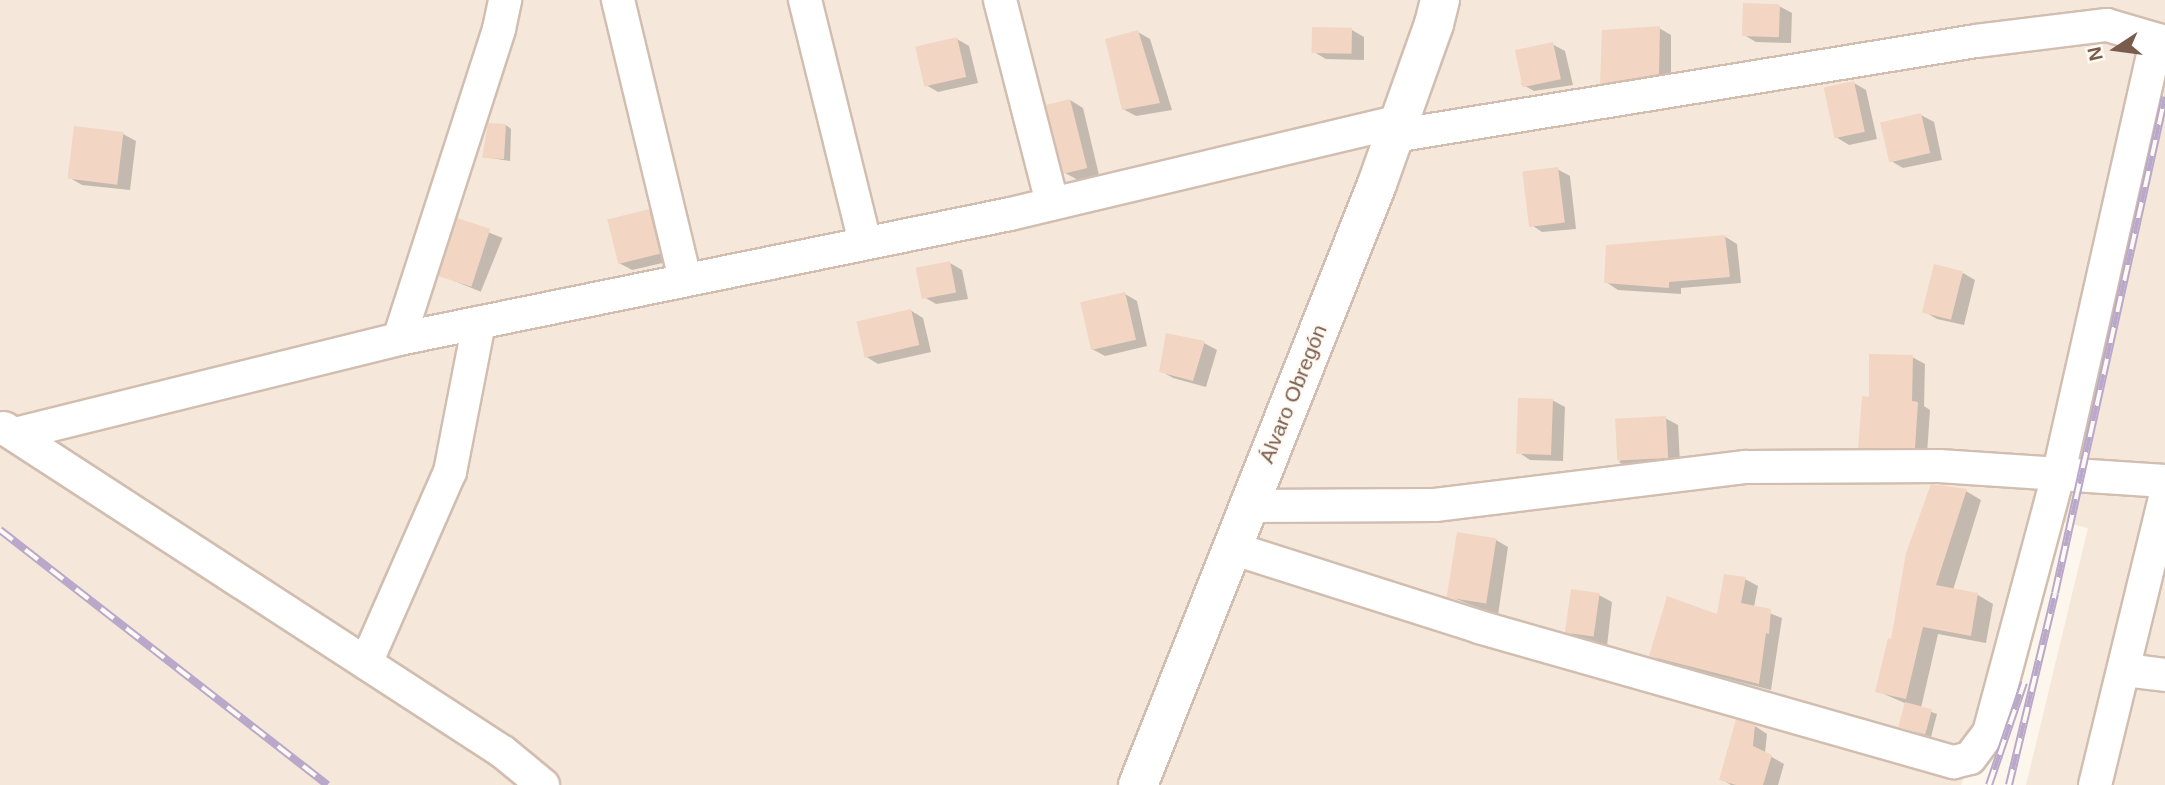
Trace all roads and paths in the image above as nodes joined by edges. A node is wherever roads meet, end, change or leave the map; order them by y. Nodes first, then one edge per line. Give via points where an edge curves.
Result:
1 (505, 0) edge
2 (618, 0) edge
3 (806, 0) edge
4 (1000, 0) edge
5 (1440, 0) edge
6 (2161, 41) edge
7 (1397, 128) junction
8 (1052, 203) junction
9 (865, 243) junction
10 (685, 280) junction
11 (479, 323) junction
12 (399, 339) junction
13 (7, 430) edge
14 (2059, 472) junction
15 (2165, 481) edge
16 (2165, 498) edge
17 (1249, 506) junction
18 (1232, 548) junction
19 (366, 663) junction
20 (2125, 670) junction
21 (2165, 676) edge
22 (543, 785) edge
23 (1138, 785) edge
24 (2095, 785) edge

1 - 12 street
2 - 10 street
3 - 9 street
4 - 8 street
5 - 7 street, Álvaro Obregón
6 - 7 street via 2107,25
6 - 14 street
7 - 8 street
7 - 17 street, Álvaro Obregón
8 - 9 street
9 - 10 street
10 - 11 street
11 - 12 street
11 - 19 street via 450,472
12 - 13 street
13 - 19 street
14 - 15 street
14 - 17 street via 1939,466 1746,467 1435,505
14 - 18 street via 1989,733 1970,758 1954,762 1479,627
16 - 20 street
17 - 18 street, Álvaro Obregón
18 - 23 street, Álvaro Obregón
19 - 22 street via 503,752
20 - 21 street
20 - 24 street

